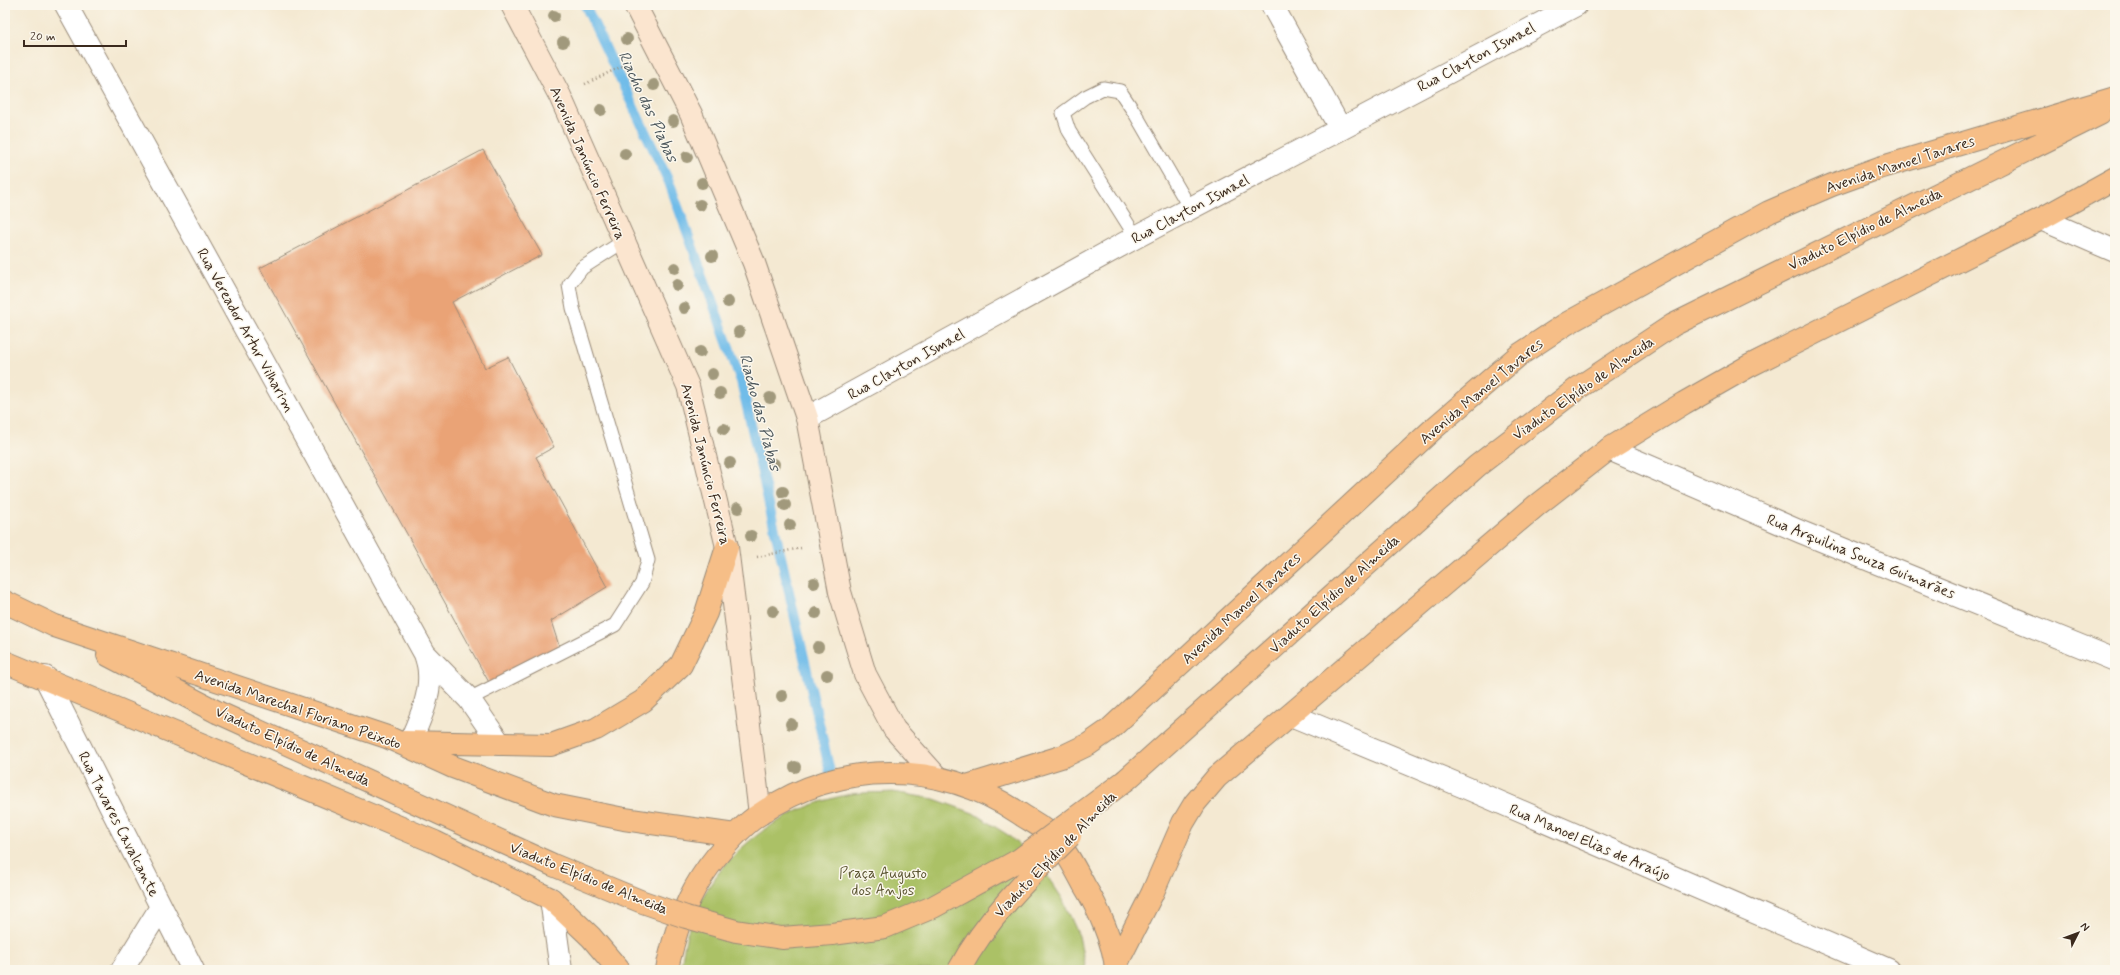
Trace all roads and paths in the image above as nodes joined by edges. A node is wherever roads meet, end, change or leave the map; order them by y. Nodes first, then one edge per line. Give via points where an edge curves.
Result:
1 (66, 5) edge
2 (512, 5) edge
3 (635, 5) edge
4 (1272, 5) edge
5 (1576, 5) edge
6 (632, 61) dead end
7 (591, 81) dead end
8 (2115, 98) edge
9 (2115, 106) edge
10 (1340, 128) junction
11 (2115, 178) edge
12 (1191, 210) junction
13 (2041, 219) junction
14 (1136, 237) junction
15 (624, 241) junction
16 (2115, 251) edge
17 (807, 418) junction
18 (1609, 449) junction
19 (727, 547) junction
20 (798, 548) dead end
21 (757, 557) dead end
22 (5, 602) edge
23 (55, 626) junction
24 (425, 654) junction
25 (2115, 660) edge
26 (5, 662) edge
27 (45, 677) junction
28 (469, 699) junction
29 (1290, 715) junction
30 (402, 742) junction
31 (500, 744) junction
32 (937, 777) junction
33 (1126, 780) junction
34 (967, 786) junction
35 (760, 814) junction
36 (735, 835) junction
37 (551, 899) junction
38 (161, 907) junction
39 (1116, 967) edge
40 (122, 970) edge
41 (193, 970) edge
42 (560, 970) edge
43 (619, 970) edge
44 (667, 970) edge
45 (959, 970) edge
46 (1889, 970) edge

1 - 24 street, Rua Vereador Artur Vilharim
2 - 15 main road, Avenida Janúncio Ferreira via 560,96
3 - 17 main road via 691,114 754,263
4 - 10 street
5 - 10 street, Rua Clayton Ismael
6 - 7 path
8 - 34 main road, Avenida Manoel Tavares via 1879,168 1832,185 1769,212 1566,324 1519,355 1432,430 1109,730 1089,744 1064,756
9 - 33 main road, Viaduto Elpídio de Almeida via 1673,325 1578,388 1477,466
10 - 12 street, Rua Clayton Ismael
11 - 13 main road
12 - 14 street, Rua Clayton Ismael
12 - 14 lane via 1120,91 1103,88 1063,113 1069,131
13 - 16 street
13 - 18 main road via 1749,366
14 - 17 street, Rua Clayton Ismael
15 - 19 main road, Avenida Janúncio Ferreira via 688,386
15 - 28 lane via 582,268 569,285 575,316 648,560 642,583 614,625
17 - 32 main road via 840,592 865,674 894,729
18 - 25 street, Rua Arquilina Souza Guimarães via 1801,532
18 - 29 main road via 1537,505
19 - 31 main road via 706,613 681,665 643,700 596,729 551,745
19 - 35 main road, Avenida Janúncio Ferreira
20 - 21 path
22 - 23 main road, Avenida Marechal Floriano Peixoto
23 - 30 main road, Avenida Marechal Floriano Peixoto
23 - 33 main road, Viaduto Elpídio de Almeida, bridge via 217,712 553,865 686,917 736,931 782,938 885,927 933,907 1019,860
24 - 28 street, Rua Vereador Artur Vilharim
24 - 30 street, Rua Vereador Artur Vilharim via 430,674 426,697 419,721
26 - 27 main road
27 - 37 main road via 435,842
27 - 38 street, Rua Tavares Cavalcante
28 - 31 street, Rua Vereador Artur Vilharim
29 - 39 main road via 1217,777 1195,803 1183,823
29 - 46 street, Rua Manoel Elias de Araújo via 1469,789
30 - 31 main road
30 - 36 main road, Avenida Marechal Floriano Peixoto via 453,767 554,805 624,819
32 - 34 main road
32 - 35 main road via 906,773 867,773 830,781 793,794
33 - 45 main road, Viaduto Elpídio de Almeida, bridge via 1028,878 994,916
34 - 39 main road via 1001,802 1052,835 1100,911
35 - 36 main road
36 - 44 main road via 704,872 680,916
37 - 42 street
37 - 43 main road via 591,937
38 - 40 street
38 - 41 street, Rua Tavares Cavalcante

